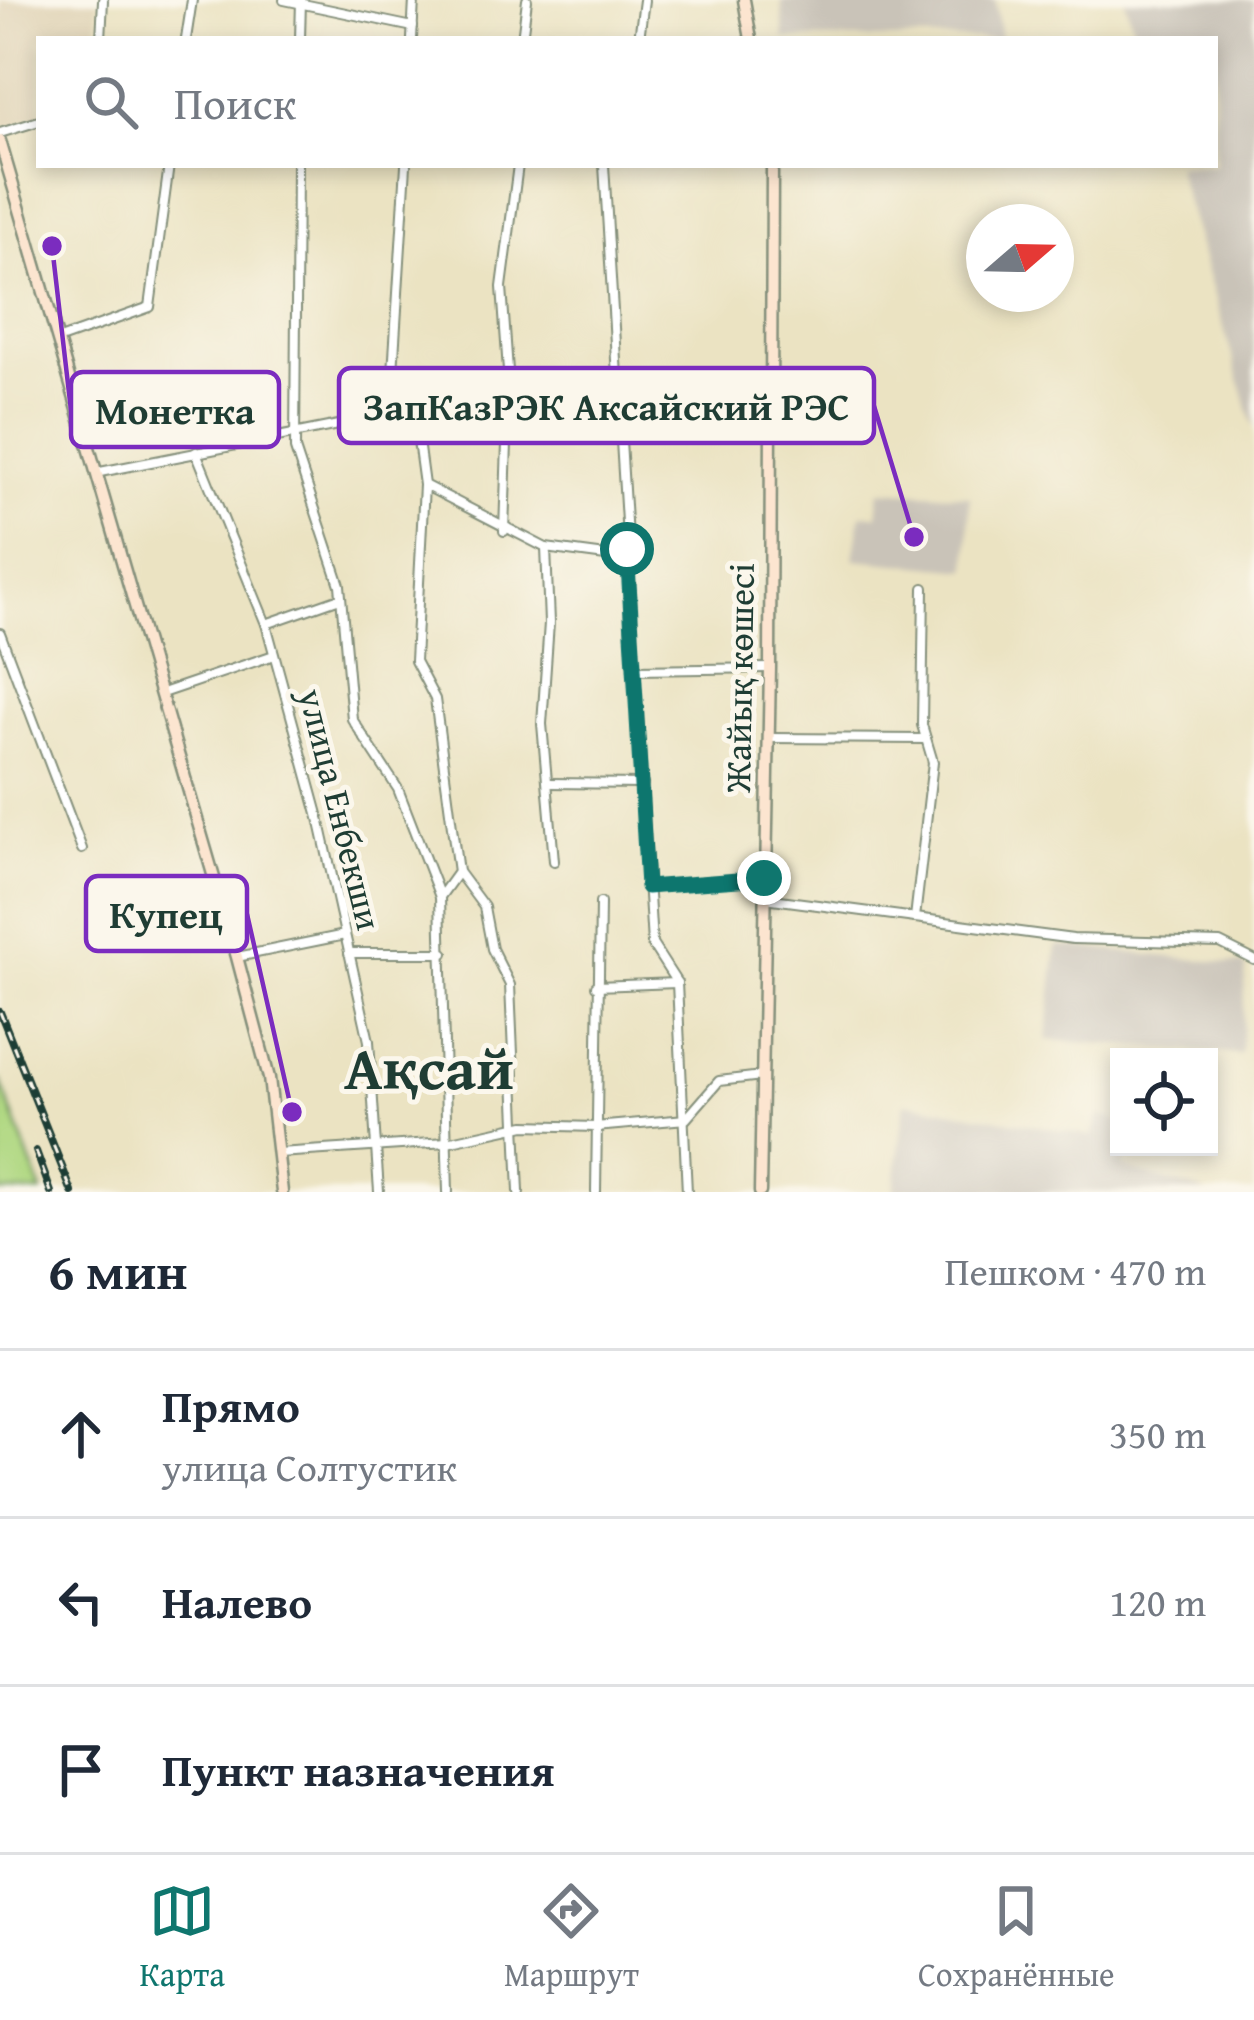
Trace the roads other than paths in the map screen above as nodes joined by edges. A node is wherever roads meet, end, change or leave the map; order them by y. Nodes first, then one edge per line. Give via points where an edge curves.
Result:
1 (103, 0) edge
2 (192, 0) edge
3 (284, 0) edge
4 (413, 0) edge
5 (527, 0) edge
6 (644, 0) edge
7 (744, 0) edge
8 (301, 4) edge
9 (413, 26) junction
10 (101, 36) edge
11 (186, 36) edge
12 (300, 36) edge
13 (412, 36) edge
14 (522, 36) edge
15 (639, 36) edge
16 (750, 36) edge
17 (36, 122) edge
18 (0, 137) edge
19 (3, 165) edge
20 (169, 168) edge
21 (297, 168) edge
22 (406, 168) edge
23 (518, 168) edge
24 (604, 168) edge
25 (772, 168) edge
26 (60, 339) junction
27 (618, 412) junction
28 (509, 418) junction
29 (390, 421) junction
30 (416, 426) junction
31 (293, 431) junction
32 (196, 452) junction
33 (100, 472) junction
34 (424, 485) junction
35 (504, 531) junction
36 (546, 548) junction
37 (628, 559) junction
38 (924, 588) dead end
39 (340, 598) junction
40 (266, 624) junction
41 (0, 633) edge
42 (274, 655) junction
43 (770, 668) junction
44 (636, 670) junction
45 (162, 693) junction
46 (768, 738) junction
47 (926, 739) junction
48 (548, 784) junction
49 (643, 784) junction
50 (82, 849) dead end
51 (554, 861) dead end
52 (458, 872) junction
53 (764, 878) junction
54 (647, 887) junction
55 (440, 896) junction
56 (764, 898) junction
57 (600, 904) dead end
58 (915, 918) junction
59 (345, 935) junction
60 (349, 953) junction
61 (444, 953) junction
62 (237, 957) junction
63 (1254, 960) edge
64 (677, 983) junction
65 (596, 986) junction
66 (762, 1076) junction
67 (686, 1119) junction
68 (518, 1126) junction
69 (596, 1127) junction
70 (447, 1142) junction
71 (375, 1148) junction
72 (278, 1153) junction
73 (282, 1192) edge
74 (379, 1192) edge
75 (448, 1192) edge
76 (519, 1192) edge
77 (596, 1192) edge
78 (687, 1192) edge
79 (760, 1192) edge

1 - 10 street
2 - 11 street
3 - 8 street
4 - 9 street
5 - 14 street
6 - 15 street
7 - 16 main road
8 - 9 street
8 - 12 street
9 - 13 street
17 - 18 street
18 - 19 main road
19 - 26 main road
20 - 26 street via 150,307
21 - 31 street
22 - 29 street
23 - 28 street via 502,287
24 - 27 street
25 - 43 main road, Жайық көшесі
26 - 33 main road
27 - 28 street
27 - 37 street
28 - 30 street
28 - 35 street
29 - 30 street
29 - 31 street
30 - 34 street
31 - 32 street
31 - 39 street
32 - 33 street
32 - 40 street, улица Енбекши
33 - 45 main road
34 - 35 street
34 - 52 street via 415,661 435,699
35 - 36 street
36 - 37 street
36 - 48 street
37 - 44 street
38 - 47 street
39 - 40 street
39 - 55 street via 352,719 398,789
40 - 42 street, улица Енбекши
41 - 50 street
42 - 45 street
42 - 59 street, улица Енбекши
43 - 44 street
43 - 46 main road, Жайық көшесі
44 - 49 street
45 - 62 main road
46 - 47 street
46 - 53 main road, Жайық көшесі
47 - 58 street via 933,762
48 - 49 street
48 - 51 street
49 - 54 street
52 - 55 street
52 - 68 street via 484,907 510,985
53 - 54 street
53 - 56 main road, Жайық көшесі
54 - 64 street via 652,944
55 - 61 street
56 - 58 street
56 - 66 main road, Жайық көшесі
57 - 65 street
58 - 63 street via 1072,939 1220,943
59 - 60 street, улица Енбекши
59 - 62 street
60 - 61 street
60 - 71 street, улица Енбекши via 368,1040
61 - 70 street
62 - 72 main road via 269,1078
64 - 65 street
64 - 67 street
65 - 69 street
66 - 67 street via 719,1081
66 - 79 main road, Жайық көшесі
67 - 69 street
67 - 78 street
68 - 69 street
68 - 70 street
68 - 76 street
69 - 77 street
70 - 71 street
70 - 75 street
71 - 72 street
71 - 74 street, улица Енбекши
72 - 73 main road

